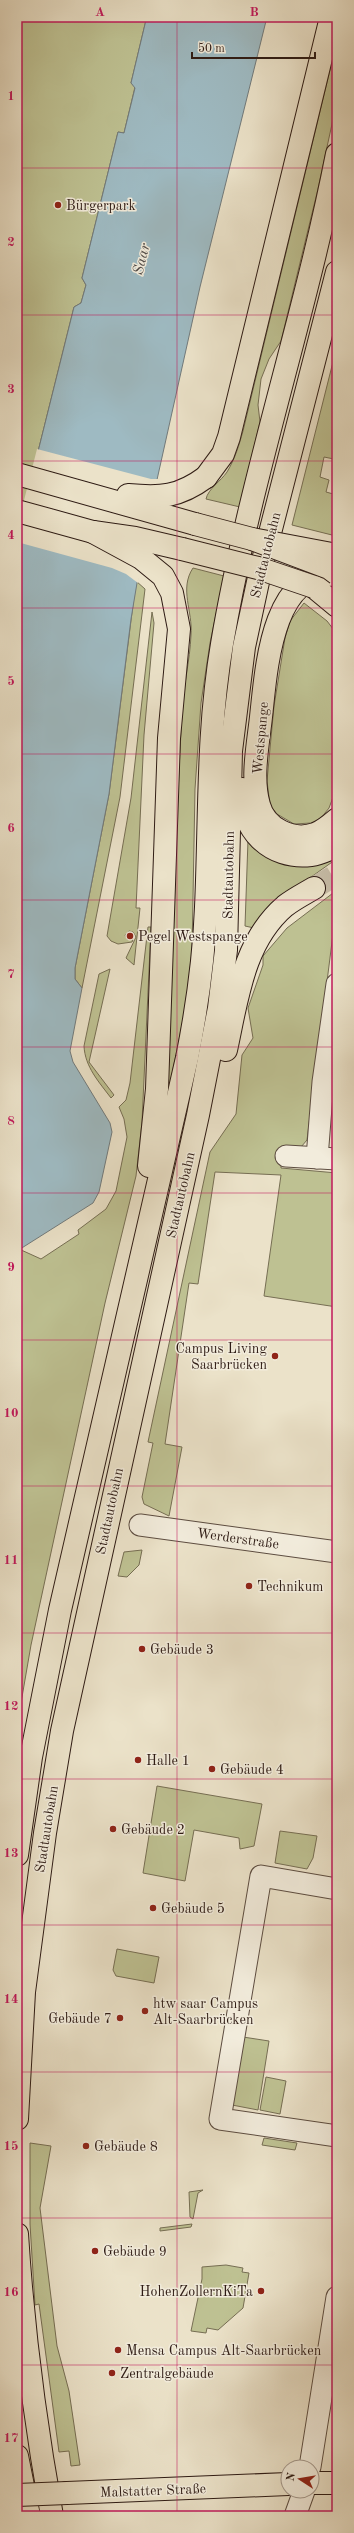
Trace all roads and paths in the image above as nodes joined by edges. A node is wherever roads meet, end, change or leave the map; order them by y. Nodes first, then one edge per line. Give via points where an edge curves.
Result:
1 (331, 17) edge
2 (337, 154) edge
3 (337, 272) edge
4 (17, 474) edge
5 (72, 489) junction
6 (17, 511) edge
7 (93, 532) junction
8 (252, 539) junction
9 (337, 555) edge
10 (261, 568) junction
11 (337, 574) edge
12 (337, 606) edge
13 (337, 819) edge
14 (337, 846) edge
15 (314, 888) tunnel mouth
16 (337, 984) edge
17 (330, 1083) edge
18 (198, 1115) junction
19 (286, 1156) dead end
20 (327, 1158) edge
21 (133, 1290) junction
22 (140, 1525) dead end
23 (337, 1552) edge
24 (19, 1834) edge
25 (17, 1855) edge
26 (337, 1889) edge
27 (17, 2119) edge
28 (337, 2136) edge
29 (17, 2234) edge
30 (337, 2297) edge
31 (17, 2456) edge
32 (311, 2459) edge
33 (320, 2483) edge
34 (337, 2483) edge
35 (280, 2484) edge
36 (17, 2495) edge
37 (301, 2499) edge
38 (309, 2499) edge
39 (29, 2516) edge
40 (52, 2516) edge
41 (295, 2516) edge
42 (311, 2516) edge

1 - 5 main road via 223,454 206,477 194,486 172,496 158,498
2 - 21 main road, Stadtautobahn via 318,246 238,562 222,645 210,750 206,907 197,1007
3 - 10 main road, Stadtautobahn
4 - 5 main road
5 - 8 main road, bridge
6 - 7 main road
7 - 12 main road, bridge via 135,538 288,577 314,587
7 - 21 main road via 141,558 163,576 177,609 179,629 169,738 153,1144 141,1209
8 - 9 main road, bridge
8 - 11 main road, bridge via 329,568
10 - 14 main road via 264,594 244,752 241,794 244,816 260,840 285,853 313,855
10 - 18 main road, Stadtautobahn via 244,647 231,751 226,950 219,1008
11 - 13 main road, Westspange via 310,580 298,589 276,622 264,696 256,787 259,806 264,816 272,826 282,832 302,836 314,834
15 - 18 main road via 286,906 259,937 250,955 224,1060
16 - 17 street
17 - 20 street
18 - 27 main road, Stadtautobahn via 62,1731 45,1833 24,1992
19 - 20 street
21 - 24 main road, Stadtautobahn via 59,1618
22 - 23 street, Werderstraße
24 - 25 main road, Stadtautobahn
26 - 28 street via 261,1876 220,2118
29 - 40 main road via 29,2374
30 - 32 street
31 - 39 main road
33 - 34 main road
35 - 36 main road, Malstatter Straße, bridge
37 - 41 street
38 - 42 street

